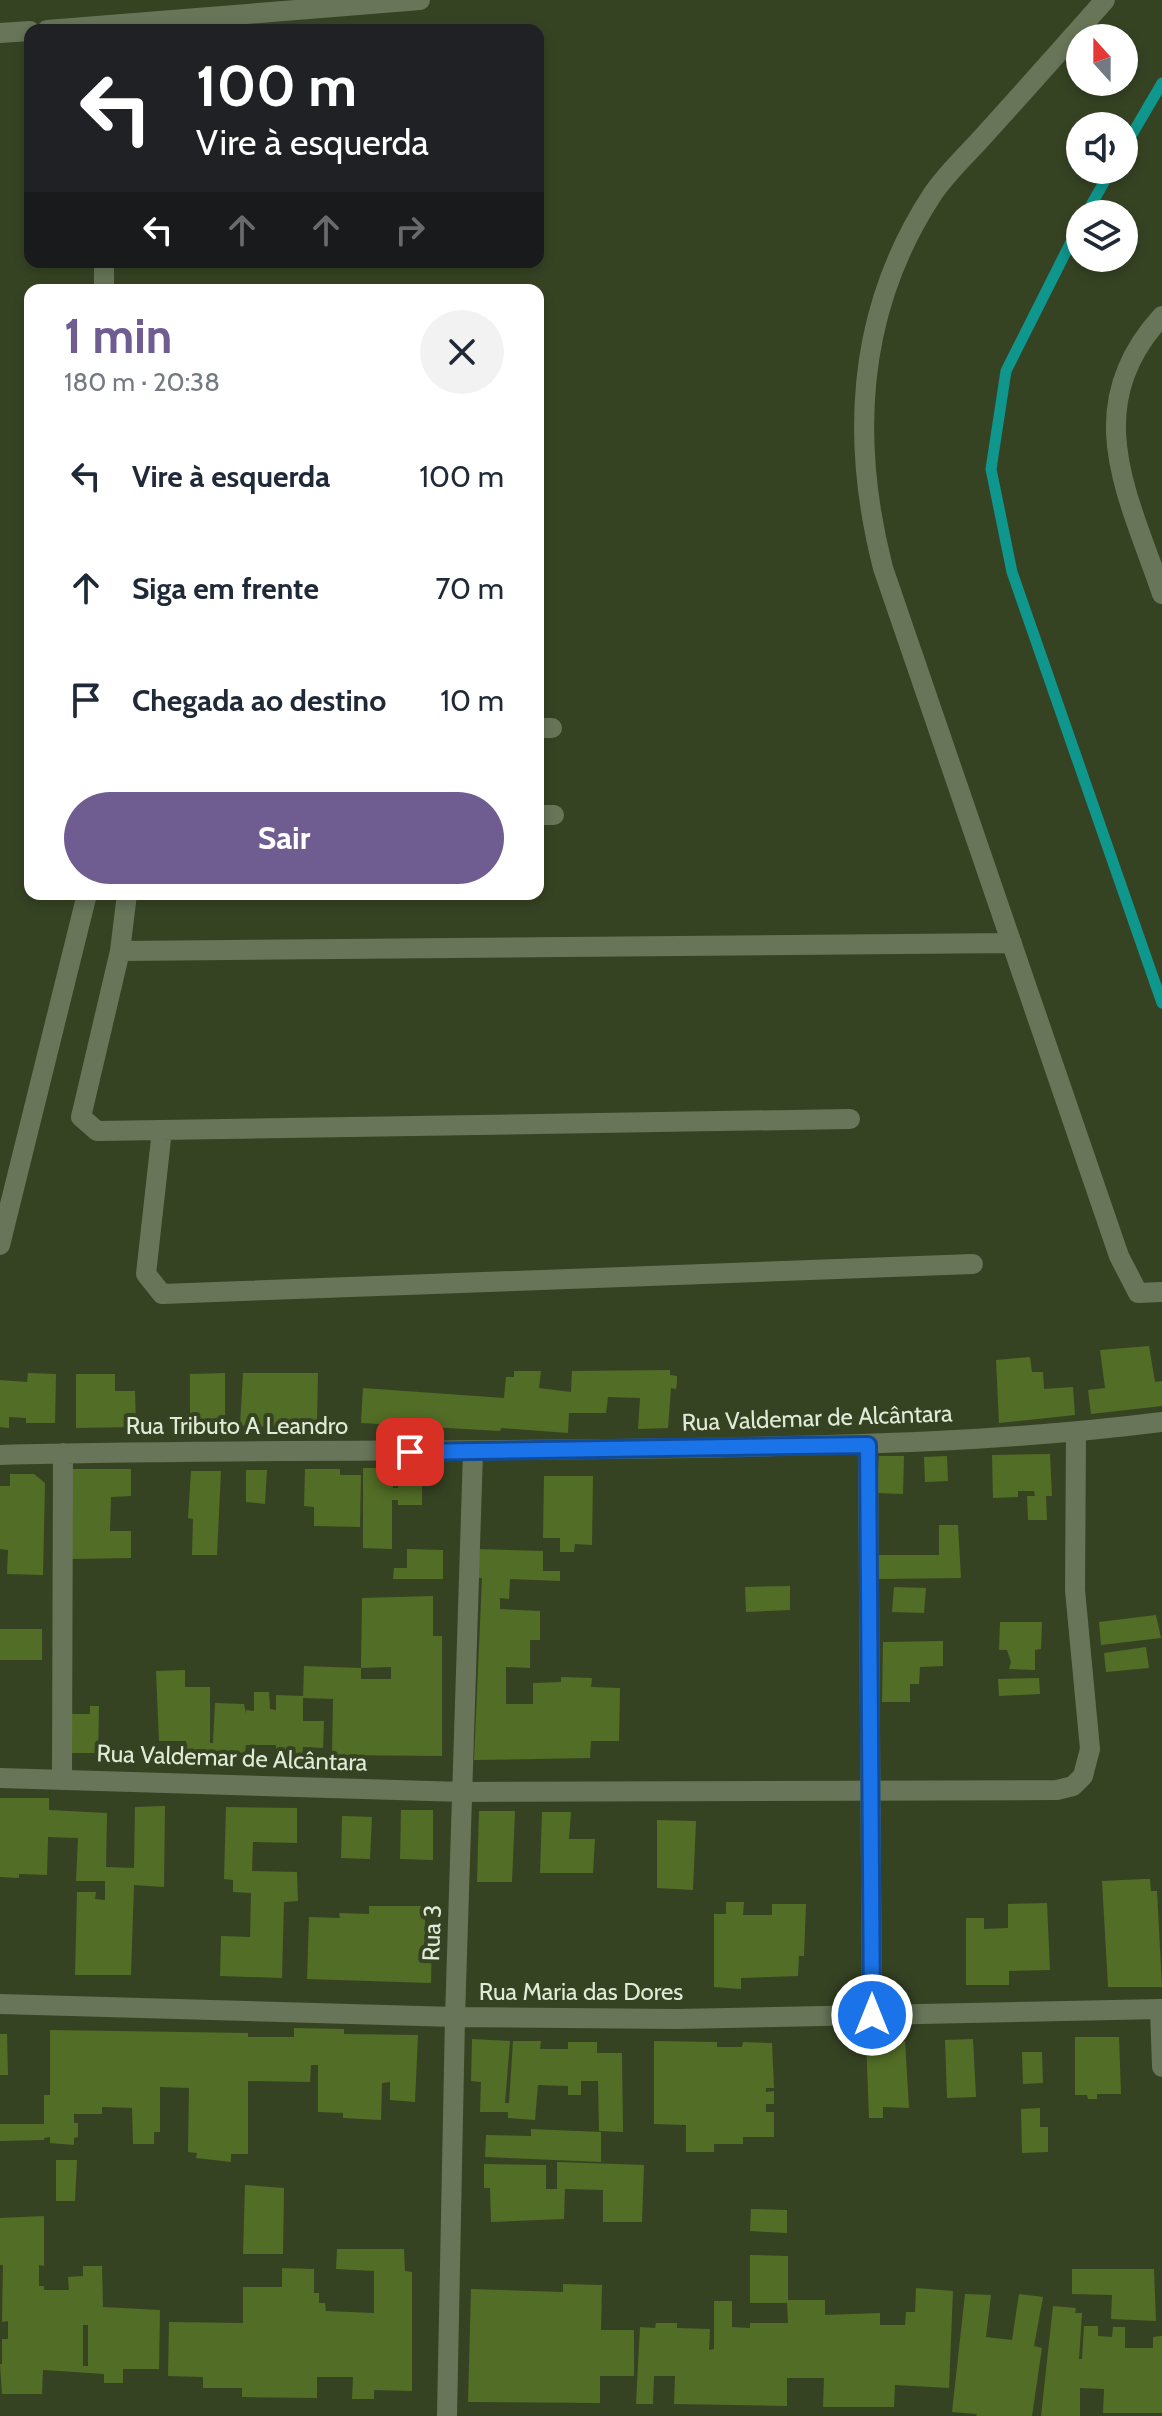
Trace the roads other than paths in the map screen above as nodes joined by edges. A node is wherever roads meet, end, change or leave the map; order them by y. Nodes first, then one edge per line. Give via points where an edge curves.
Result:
1 (420, 0) edge
2 (1105, 0) edge
3 (157, 24) edge
4 (24, 31) edge
5 (0, 33) edge
6 (1162, 316) edge
7 (1162, 594) edge
8 (86, 900) edge
9 (126, 900) edge
10 (1012, 943) junction
11 (120, 951) junction
12 (850, 1119) dead end
13 (162, 1130) junction
14 (0, 1245) edge
15 (973, 1264) dead end
16 (1162, 1292) edge
17 (1162, 1422) edge
18 (1076, 1433) junction
19 (868, 1445) junction
20 (473, 1452) junction
21 (63, 1453) junction
22 (0, 1455) edge
23 (0, 1778) edge
24 (62, 1778) junction
25 (870, 1790) junction
26 (463, 1792) junction
27 (0, 2004) edge
28 (1161, 2009) edge
29 (872, 2015) junction
30 (455, 2017) junction
31 (1162, 2067) edge
32 (447, 2416) edge

1 - 3 street
2 - 10 street via 934,193 891,278 867,370 864,470 883,568
4 - 5 street
6 - 7 street via 1125,371 1114,425 1116,455
8 - 14 street
9 - 11 street
10 - 11 street
10 - 16 street via 1119,1256 1138,1293
11 - 13 street via 81,1117 97,1131
12 - 13 street
13 - 15 street via 146,1274 162,1294
17 - 18 street, Rua Valdemar de Alcântara
18 - 19 street, Rua Valdemar de Alcântara
18 - 25 street, Rua Valdemar de Alcântara via 1075,1590 1090,1749 1083,1776 1073,1786 1057,1790
19 - 20 street, Rua Valdemar de Alcântara
19 - 25 street
20 - 21 street, Rua Tributo A Leandro
20 - 26 street, Rua 3
21 - 22 street, Rua Tributo A Leandro
21 - 24 street
23 - 24 street, Rua Valdemar de Alcântara
24 - 26 street, Rua Valdemar de Alcântara
25 - 26 street, Rua Valdemar de Alcântara
25 - 29 street
26 - 30 street, Rua 3
27 - 30 street, Rua Maria das Dores
28 - 29 street, Rua Maria das Dores
28 - 31 street
29 - 30 street, Rua Maria das Dores
30 - 32 street, Rua 3

